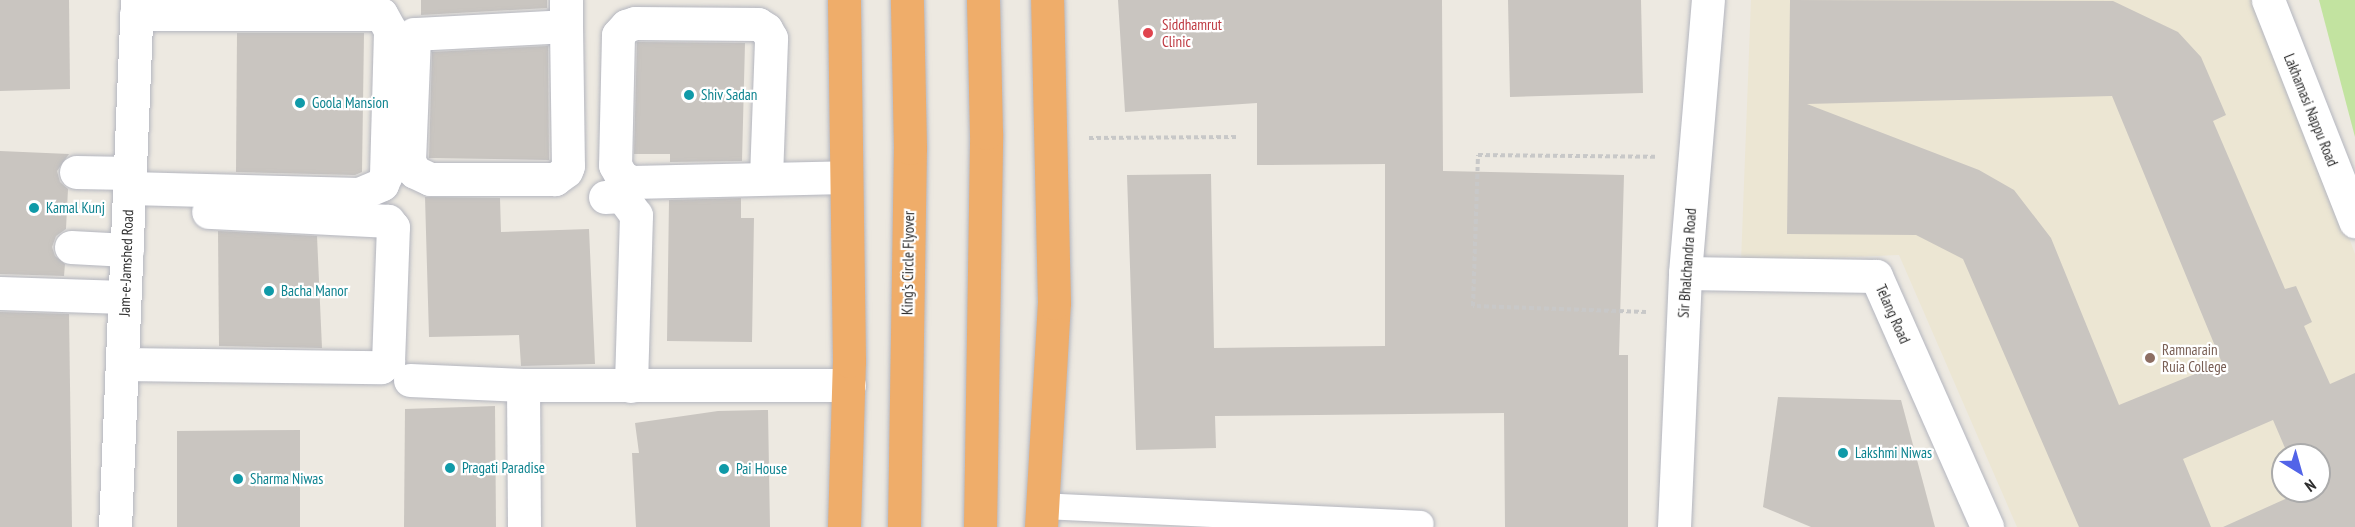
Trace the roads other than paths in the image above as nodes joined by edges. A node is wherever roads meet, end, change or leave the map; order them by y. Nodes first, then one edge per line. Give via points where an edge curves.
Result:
1 (844, 0) edge
2 (907, 0) edge
3 (983, 0) edge
4 (1047, 0) edge
5 (1708, 0) edge
6 (2268, 0) edge
7 (136, 7) edge
8 (566, 13) edge
9 (76, 172) dead end
10 (766, 177) junction
11 (846, 177) junction
12 (129, 190) junction
13 (605, 197) dead end
14 (2355, 221) edge
15 (71, 247) dead end
16 (127, 249) junction
17 (1685, 273) junction
18 (0, 293) edge
19 (124, 297) junction
20 (122, 364) junction
21 (410, 380) dead end
22 (523, 385) junction
23 (849, 385) junction
24 (632, 386) junction
25 (1041, 516) edge
26 (1421, 524) dead end
27 (115, 527) edge
28 (524, 527) edge
29 (844, 527) edge
30 (904, 527) edge
31 (980, 527) edge
32 (1674, 527) edge
33 (1987, 527) edge

1 - 11 highway
2 - 30 highway, King's Circle Flyover via 910,148
3 - 31 highway via 986,133
4 - 25 highway via 1054,303
5 - 17 street, Sir Bhalchandra Road
6 - 14 street, Lakhamasi Nappu Road
7 - 12 street, Jam-e-Jamshed Road
7 - 12 street via 381,14 390,30 386,175 382,184 359,194
8 - 8 street via 566,171 544,179 430,179 416,172 410,161 414,34
9 - 12 street
10 - 10 street via 631,182 621,176 615,165 618,34 626,26 758,24 766,29 771,38
10 - 11 street
11 - 23 highway
12 - 16 street, Jam-e-Jamshed Road
12 - 20 street via 388,221 393,227 391,355 381,367
13 - 24 street via 622,196 636,216
15 - 16 street
16 - 19 street, Jam-e-Jamshed Road
17 - 32 street, Sir Bhalchandra Road
17 - 33 street, Telang Road via 1876,276
18 - 19 street
19 - 20 street, Jam-e-Jamshed Road
20 - 27 street, Jam-e-Jamshed Road
21 - 22 street
22 - 24 street
22 - 28 street
23 - 24 street
23 - 29 highway
25 - 26 lane

